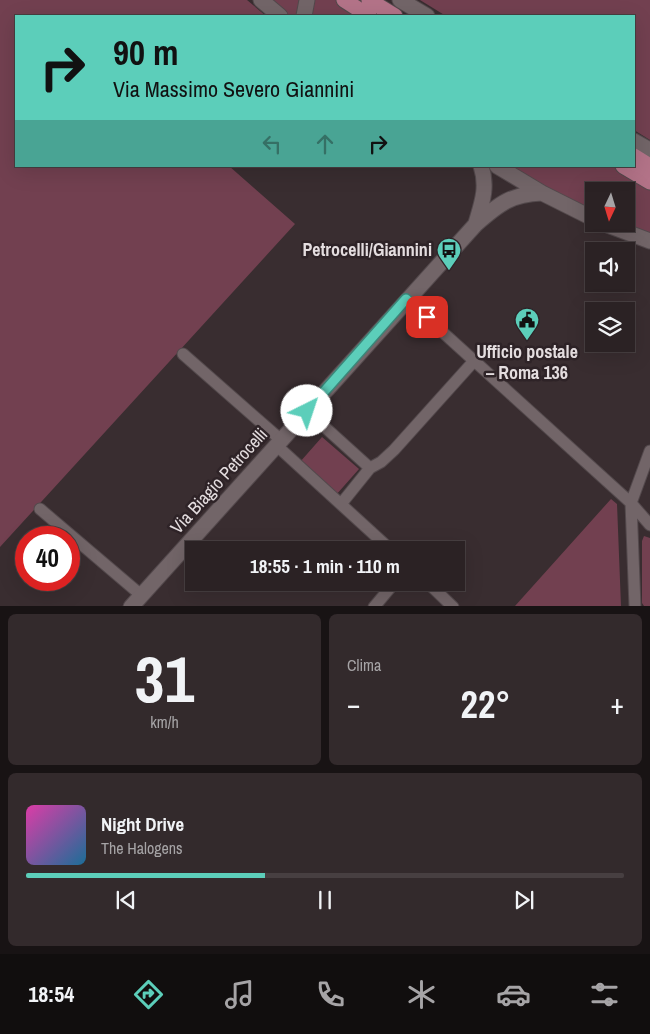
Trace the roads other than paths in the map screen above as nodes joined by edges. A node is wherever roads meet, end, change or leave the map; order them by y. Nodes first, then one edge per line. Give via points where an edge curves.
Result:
1 (261, 0) edge
2 (307, 0) edge
3 (344, 0) edge
4 (369, 0) edge
5 (400, 0) edge
6 (279, 15) edge
7 (304, 15) edge
8 (367, 15) edge
9 (393, 15) edge
10 (425, 15) edge
11 (635, 141) edge
12 (650, 150) edge
13 (635, 153) edge
14 (635, 157) edge
15 (650, 165) edge
16 (481, 167) edge
17 (499, 167) edge
18 (624, 167) edge
19 (650, 182) edge
20 (542, 193) junction
21 (585, 214) edge
22 (476, 224) junction
23 (626, 232) edge
24 (650, 241) edge
25 (406, 299) junction
26 (184, 354) dead end
27 (474, 361) junction
28 (307, 411) junction
29 (279, 443) junction
30 (650, 451) edge
31 (370, 468) junction
32 (631, 503) junction
33 (341, 504) junction
34 (40, 509) dead end
35 (650, 525) edge
36 (381, 541) edge
37 (386, 591) edge
38 (437, 591) edge
39 (137, 602) edge
40 (374, 606) edge
41 (453, 606) edge
42 (635, 606) edge

1 - 6 street
2 - 7 street
3 - 8 main road
4 - 9 main road
5 - 10 street
11 - 12 street
13 - 15 street
14 - 15 main road
16 - 22 street, Via Biagio Petrocelli via 485,193
17 - 20 street
18 - 19 main road
20 - 21 street
20 - 22 street, Via Biagio Petrocelli via 506,200
22 - 25 street, Via Biagio Petrocelli
23 - 24 street
25 - 27 street
25 - 28 street, Via Biagio Petrocelli
26 - 29 street
27 - 31 street via 390,454
27 - 32 street
28 - 29 street, Via Biagio Petrocelli
28 - 31 street
29 - 33 street
29 - 39 street, Via Biagio Petrocelli
30 - 32 street
31 - 33 street
32 - 35 street
32 - 42 street
33 - 36 street
34 - 39 street
37 - 40 street
38 - 41 street

